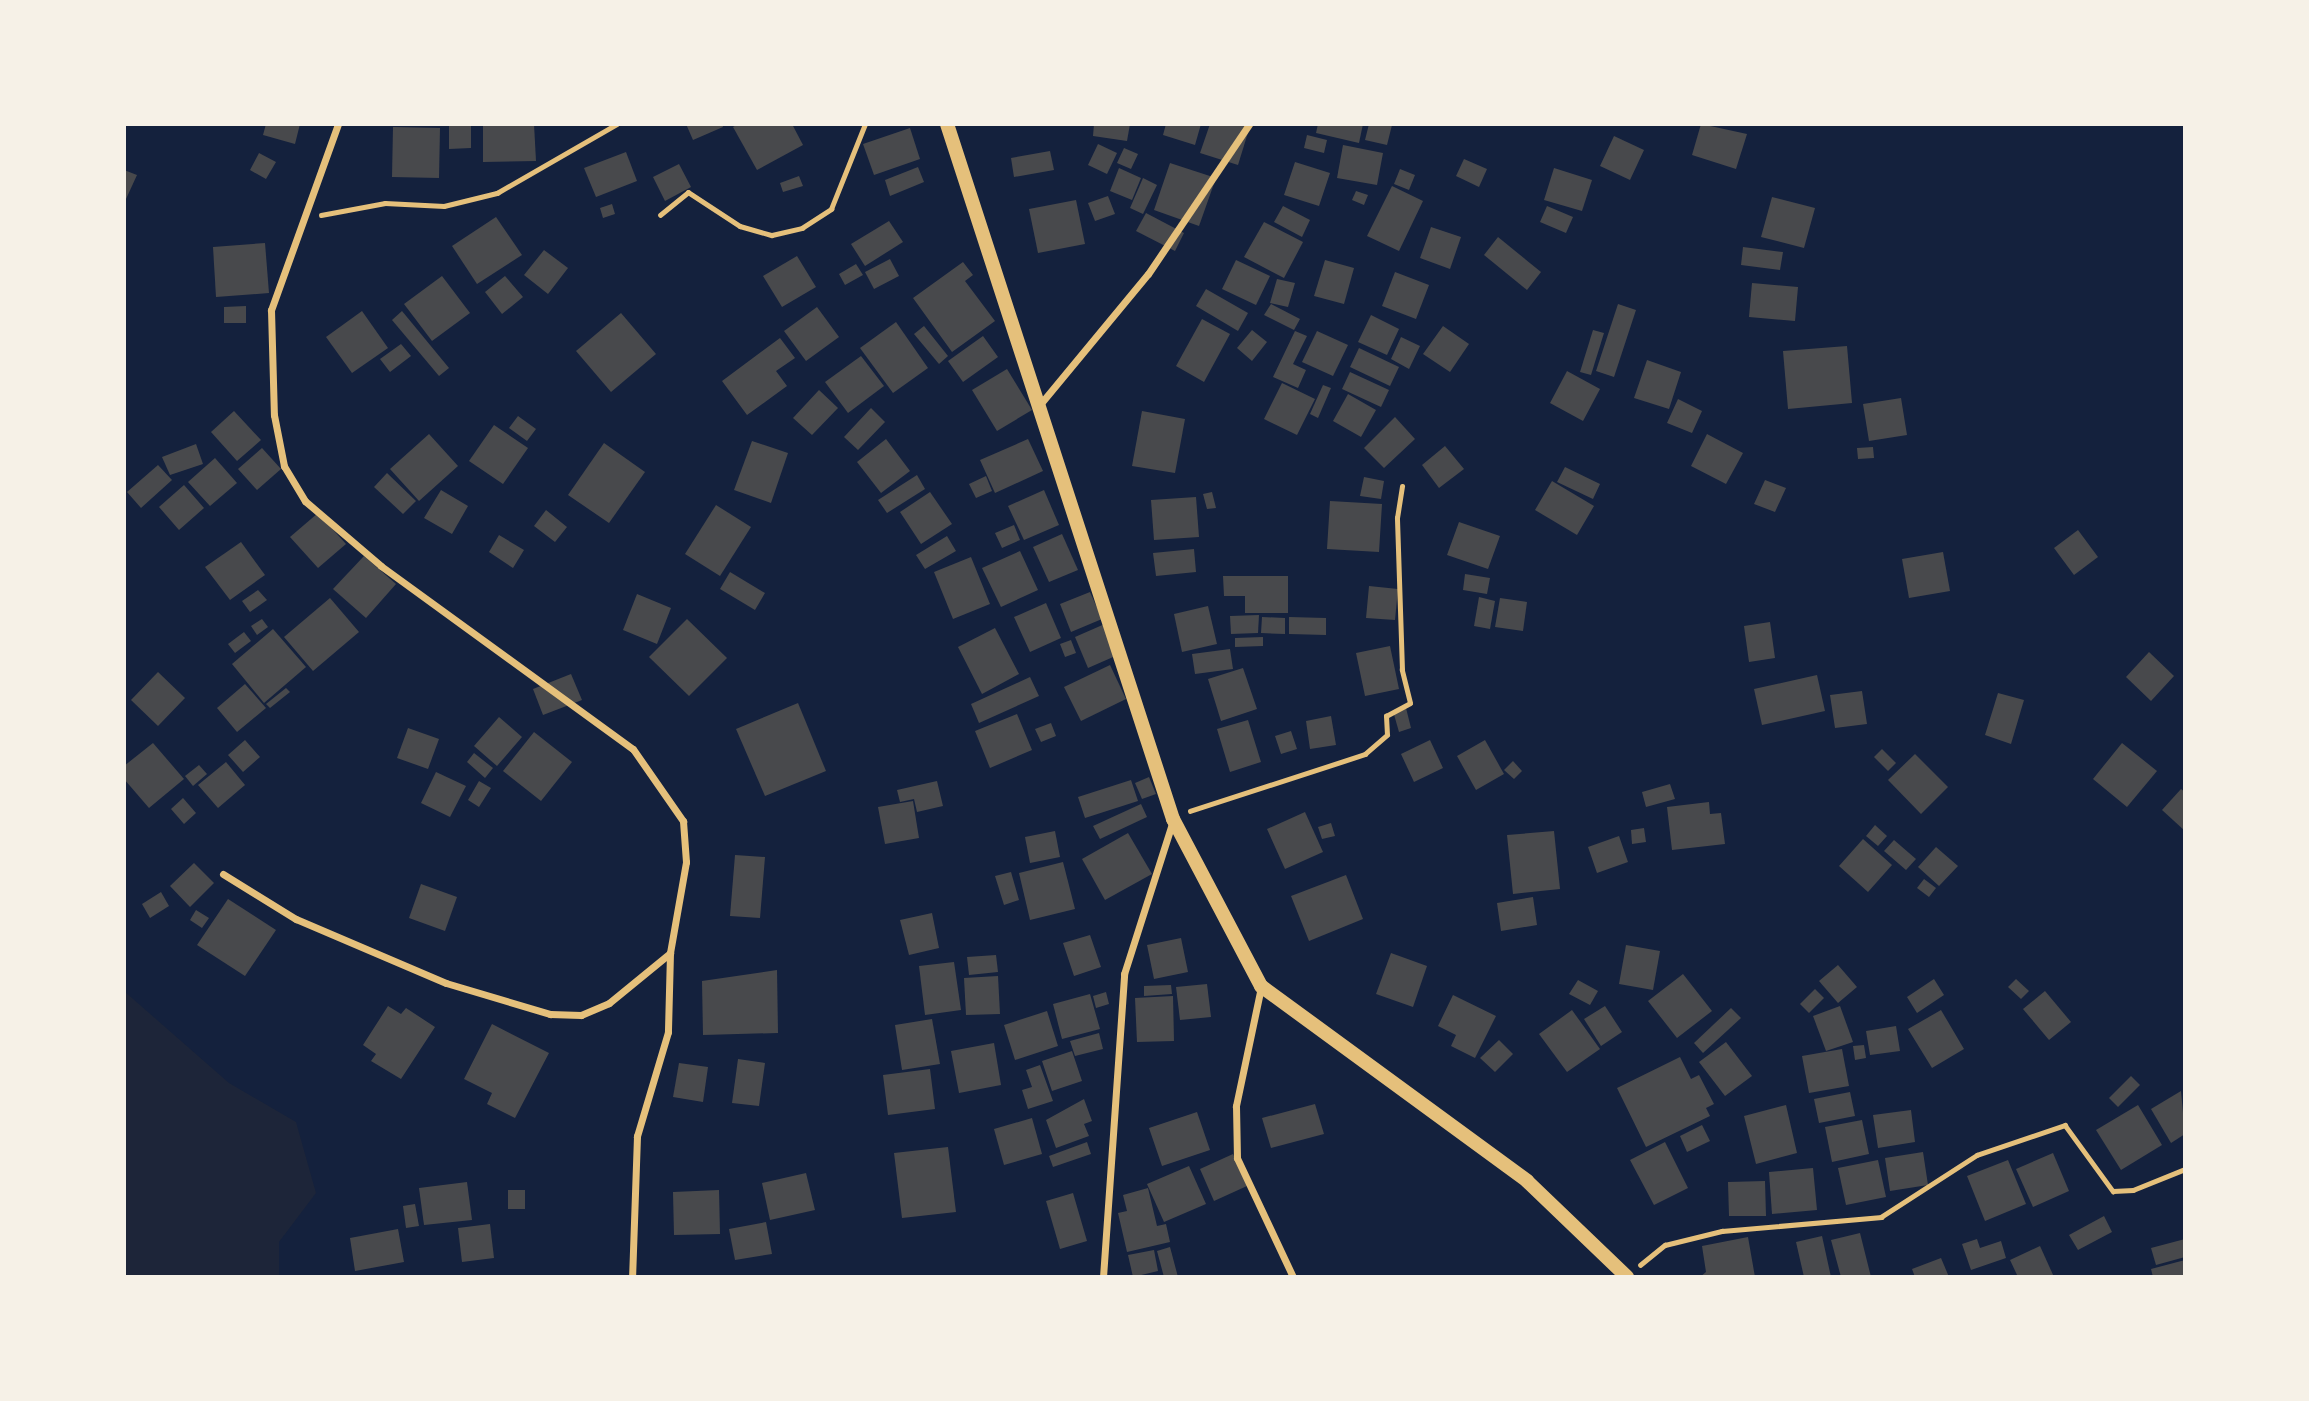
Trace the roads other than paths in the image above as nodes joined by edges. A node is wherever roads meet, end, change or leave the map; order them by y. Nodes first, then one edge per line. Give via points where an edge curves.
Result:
1 (338, 124) edge
2 (947, 124) edge
3 (1249, 124) edge
4 (1042, 402) junction
5 (1173, 819) junction
6 (223, 874) dead end
7 (670, 953) junction
8 (1261, 986) junction
9 (1626, 1276) edge
10 (632, 1277) edge
11 (1103, 1277) edge
12 (1293, 1277) edge

1 - 7 street via 271,310 274,415 284,466 305,501 381,566 575,702 633,749 666,789 683,821 686,862
2 - 4 main road
3 - 4 street via 1148,274
4 - 5 main road
5 - 8 main road
5 - 11 street via 1124,974
6 - 7 street via 296,919 446,983 550,1014 581,1015 609,1003
7 - 10 street via 668,1032 638,1136
8 - 9 main road via 1527,1181
8 - 12 street via 1236,1106 1237,1158

